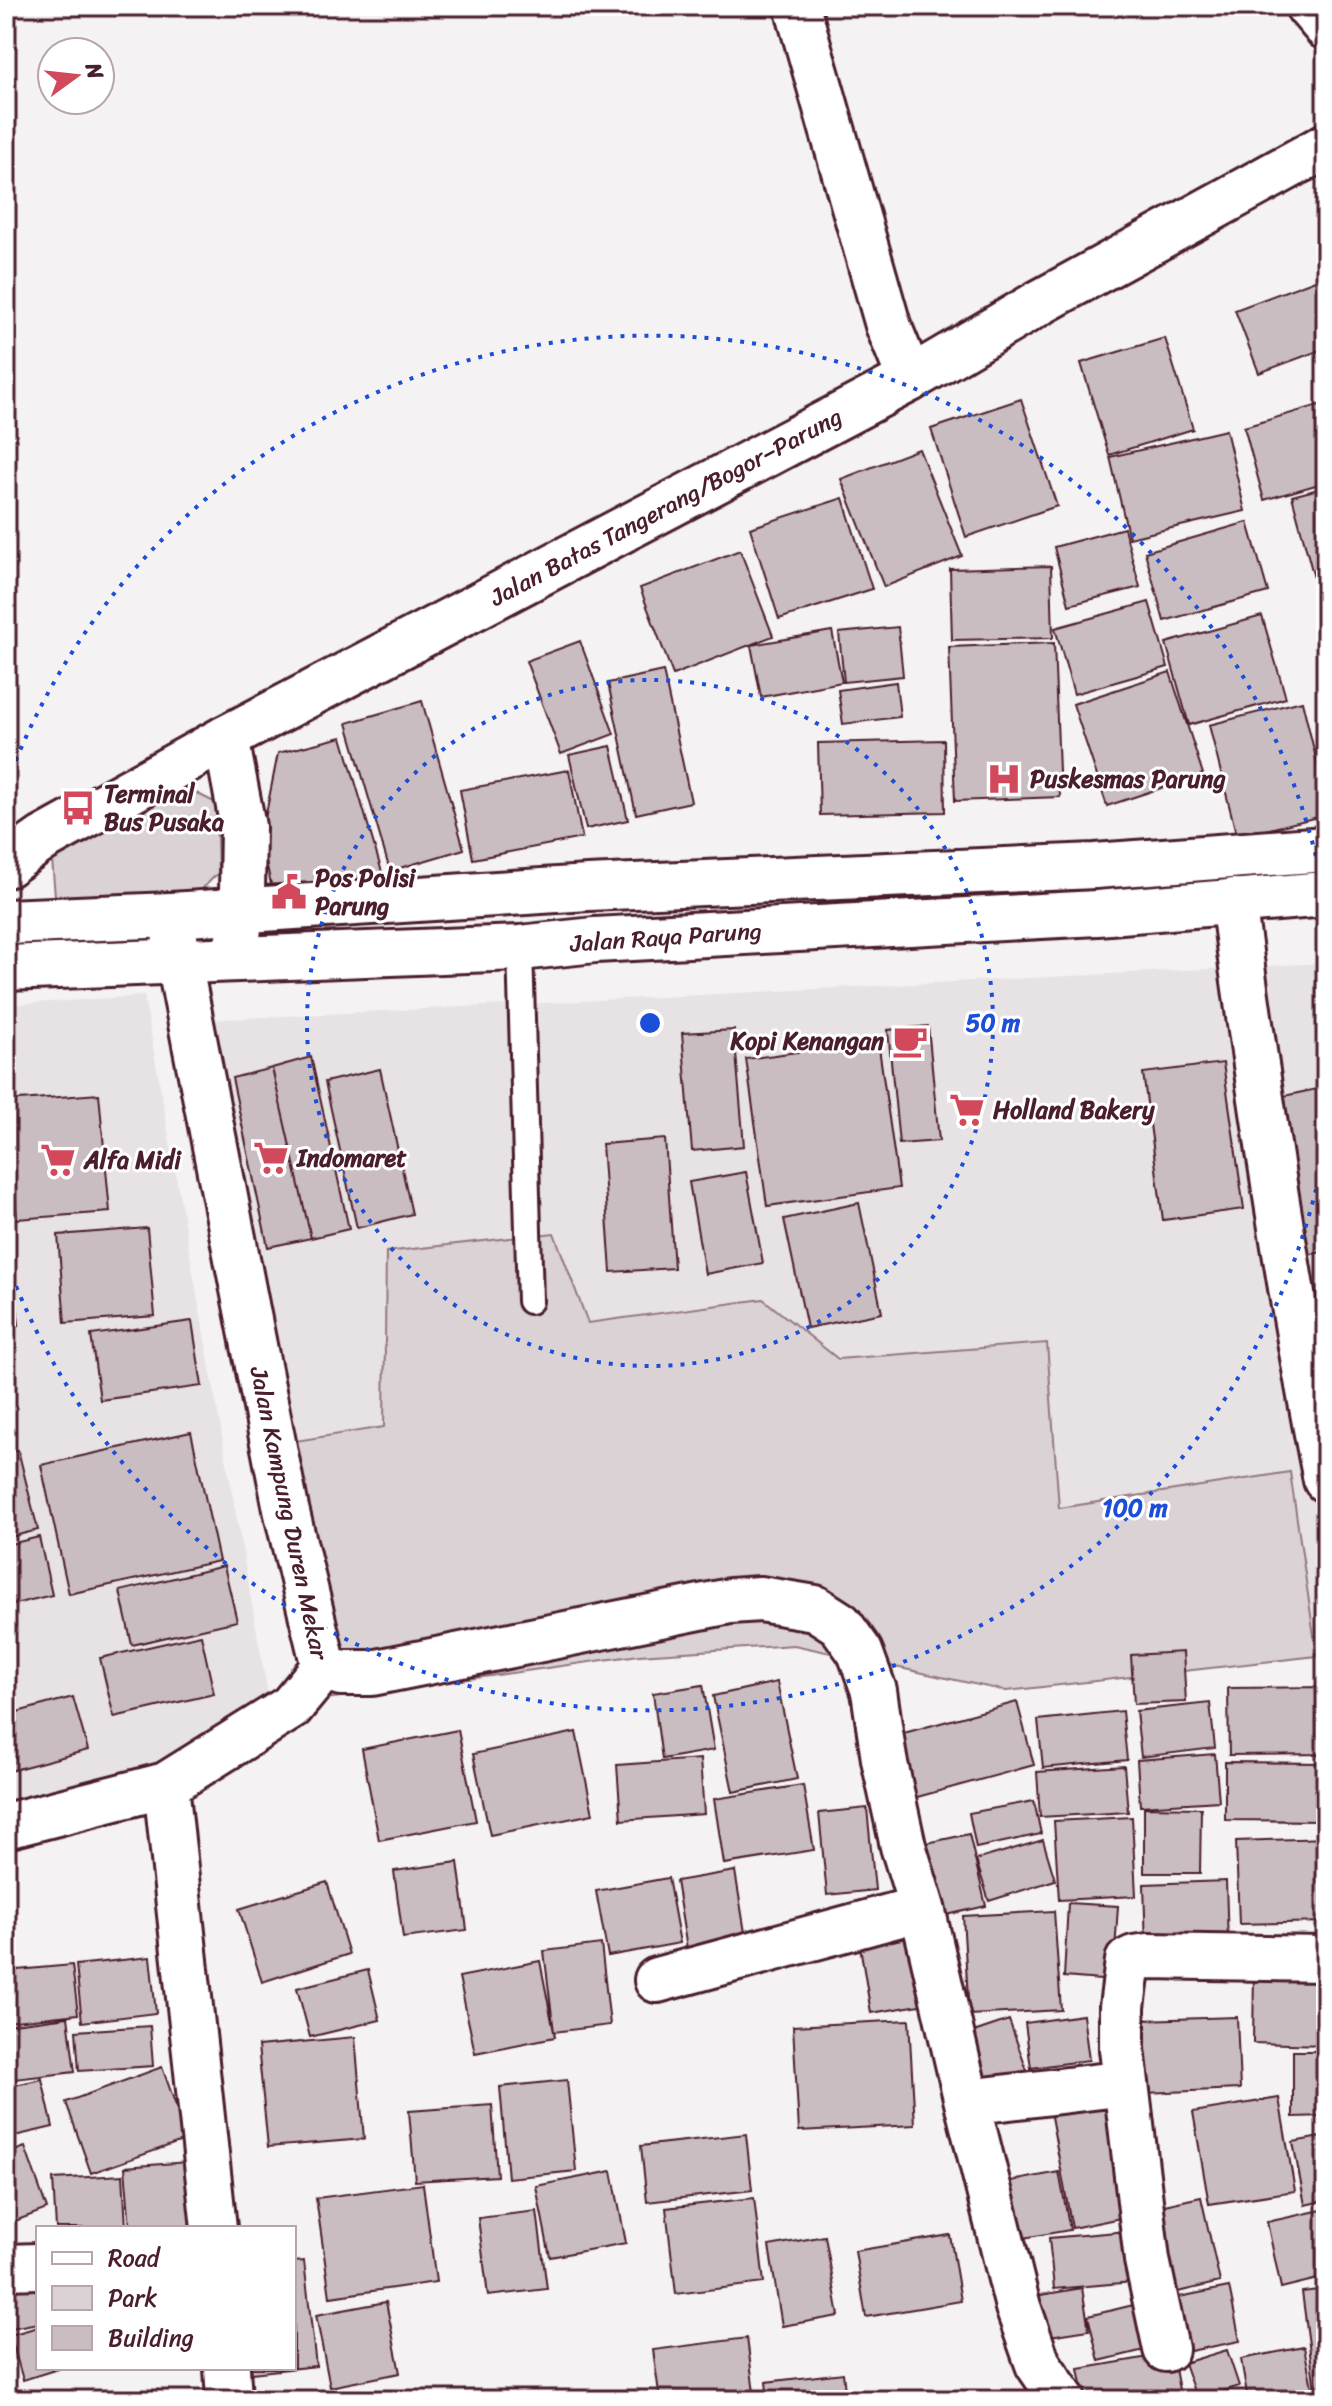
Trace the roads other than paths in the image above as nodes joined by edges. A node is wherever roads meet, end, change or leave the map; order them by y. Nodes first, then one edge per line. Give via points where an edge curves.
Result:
1 (797, 6) edge
2 (1308, 6) edge
3 (1326, 27) edge
4 (1326, 146) edge
5 (910, 379) junction
6 (226, 738) junction
7 (1326, 849) edge
8 (6, 865) edge
9 (1095, 866) junction
10 (1326, 894) edge
11 (1233, 901) junction
12 (239, 909) junction
13 (1097, 913) junction
14 (171, 915) junction
15 (6, 922) edge
16 (520, 948) junction
17 (237, 960) junction
18 (179, 962) junction
19 (6, 968) edge
20 (530, 1301) dead end
21 (1326, 1480) edge
22 (324, 1667) junction
23 (166, 1785) junction
24 (6, 1826) edge
25 (922, 1908) junction
26 (1326, 1959) edge
27 (657, 1980) dead end
28 (1126, 2083) junction
29 (967, 2102) junction
30 (214, 2226) edge
31 (36, 2266) edge
32 (6, 2267) edge
33 (1166, 2349) dead end
34 (227, 2370) edge
35 (229, 2400) edge
36 (1063, 2400) edge

1 - 5 main road via 888,325
2 - 3 main road
4 - 5 main road, Jalan Batas Tangerang/Bogor–Parung
5 - 6 main road, Jalan Batas Tangerang/Bogor–Parung
6 - 8 main road, Jalan Batas Tangerang/Bogor–Parung via 43,839
6 - 12 main road via 243,827
7 - 9 main road, Jalan Raya Parung
9 - 12 main road, Jalan Raya Parung
9 - 13 main road
10 - 11 main road, Jalan Raya Parung
11 - 13 main road, Jalan Raya Parung
11 - 21 main road via 1265,1129
12 - 14 main road, Jalan Raya Parung
12 - 17 main road
13 - 16 main road, Jalan Raya Parung
14 - 15 main road, Jalan Raya Parung
14 - 18 main road, Jalan Kampung Duren Mekar
16 - 17 main road, Jalan Raya Parung
16 - 20 lane
17 - 18 main road, Jalan Raya Parung
18 - 19 main road, Jalan Raya Parung
18 - 22 main road, Jalan Kampung Duren Mekar via 286,1509
22 - 23 main road, Jalan Kampung Duren Mekar via 291,1707
22 - 25 main road via 372,1673 730,1601 760,1599 815,1608 840,1624 865,1665 903,1846
23 - 24 main road, Jalan Kampung Duren Mekar
23 - 30 main road
25 - 27 main road
25 - 29 main road
26 - 28 main road via 1148,1956 1128,1961 1121,2022
28 - 29 main road
28 - 33 main road via 1147,2260
29 - 36 main road via 1018,2307 1038,2364
31 - 32 main road
34 - 35 main road

